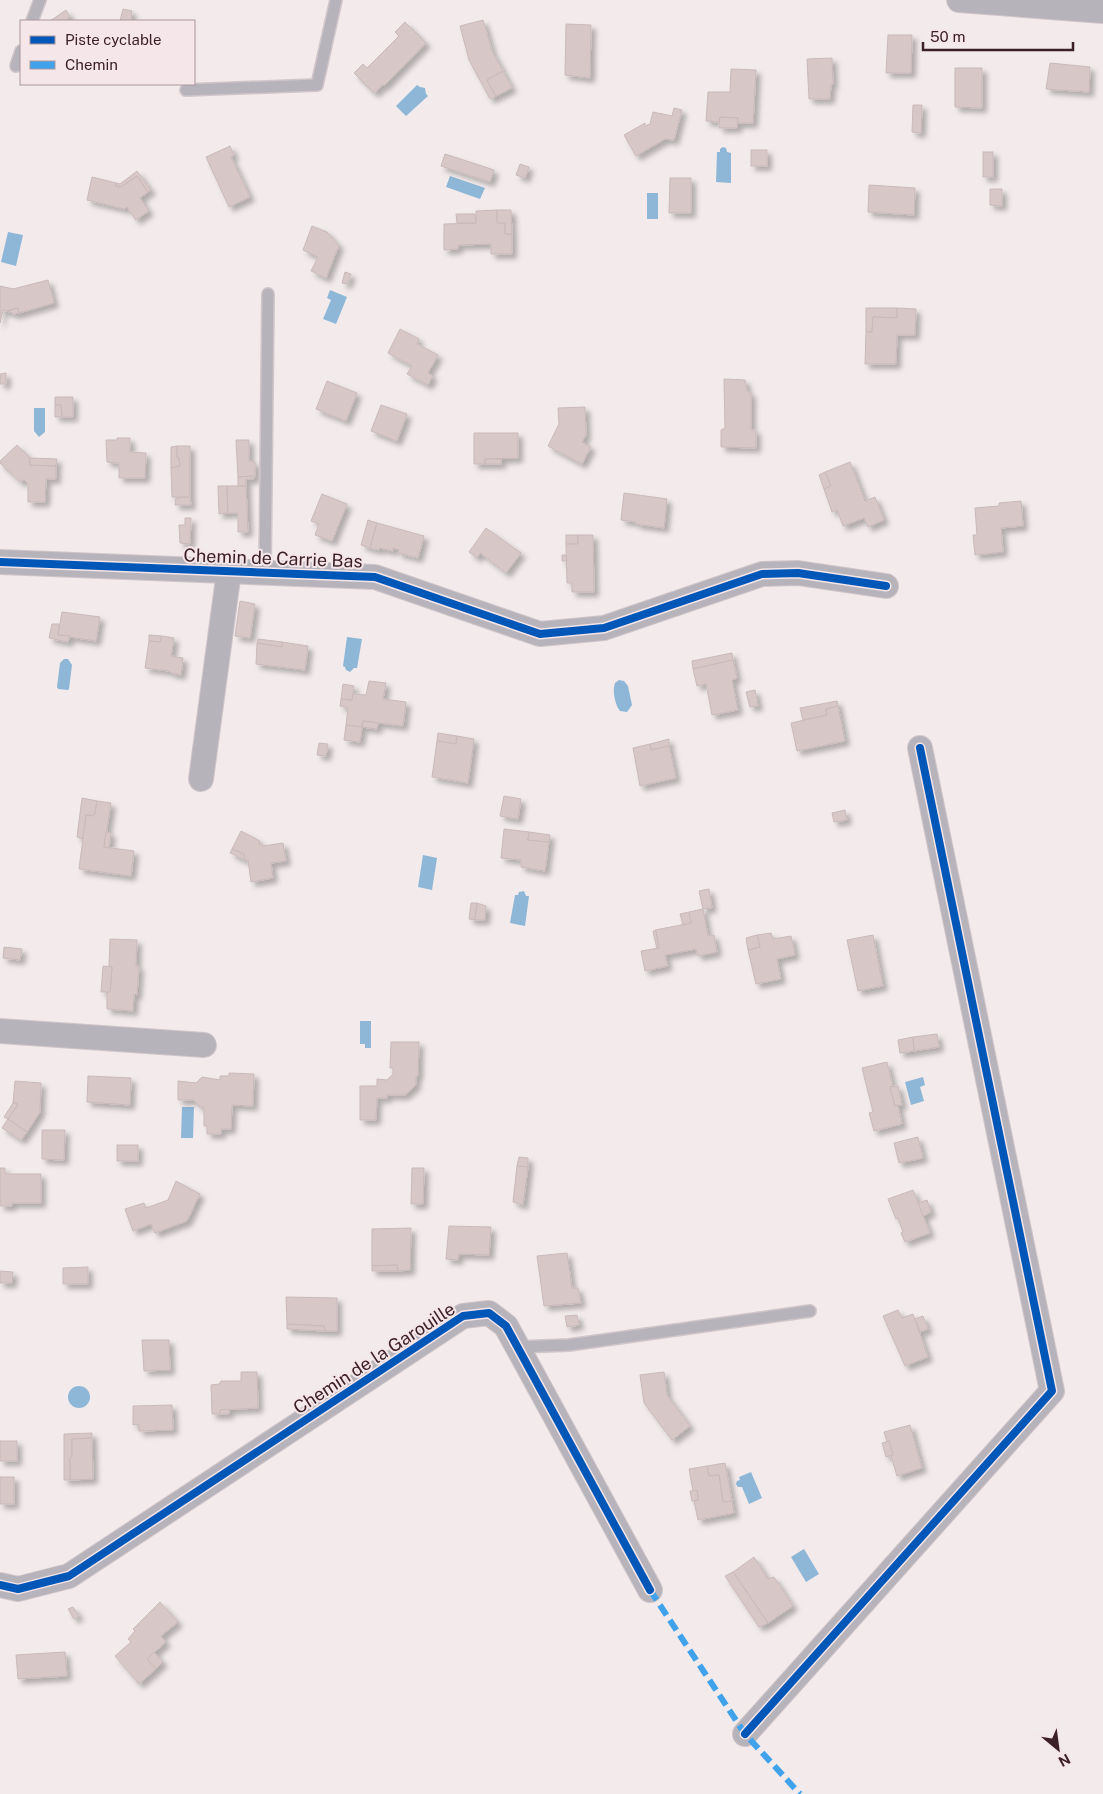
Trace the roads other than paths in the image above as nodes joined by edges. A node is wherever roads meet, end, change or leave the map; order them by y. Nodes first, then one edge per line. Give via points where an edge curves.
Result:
1 (40, 0) edge
2 (336, 0) edge
3 (959, 0) edge
4 (1103, 10) edge
5 (32, 20) edge
6 (20, 54) edge
7 (16, 66) dead end
8 (186, 90) dead end
9 (268, 294) dead end
10 (0, 562) edge
11 (230, 571) junction
12 (265, 572) junction
13 (886, 586) dead end
14 (920, 748) dead end
15 (201, 780) dead end
16 (0, 1031) edge
17 (204, 1044) dead end
18 (810, 1311) dead end
19 (518, 1347) junction
20 (0, 1585) edge
21 (650, 1590) dead end
22 (745, 1734) dead end

1 - 5 lane
2 - 8 lane via 317,86
3 - 4 street
6 - 7 lane
9 - 12 lane
10 - 11 street, Chemin de Carrie Bas
11 - 12 street, Chemin de Carrie Bas
11 - 15 street
12 - 13 street, Chemin de Carrie Bas via 375,576 540,634 604,628 762,574 798,573
14 - 22 street via 1052,1391
16 - 17 street
18 - 19 lane via 569,1345
19 - 20 street, Chemin de la Garouille via 506,1326 489,1313 463,1316 69,1576 18,1589
19 - 21 street, Chemin de la Garouille

